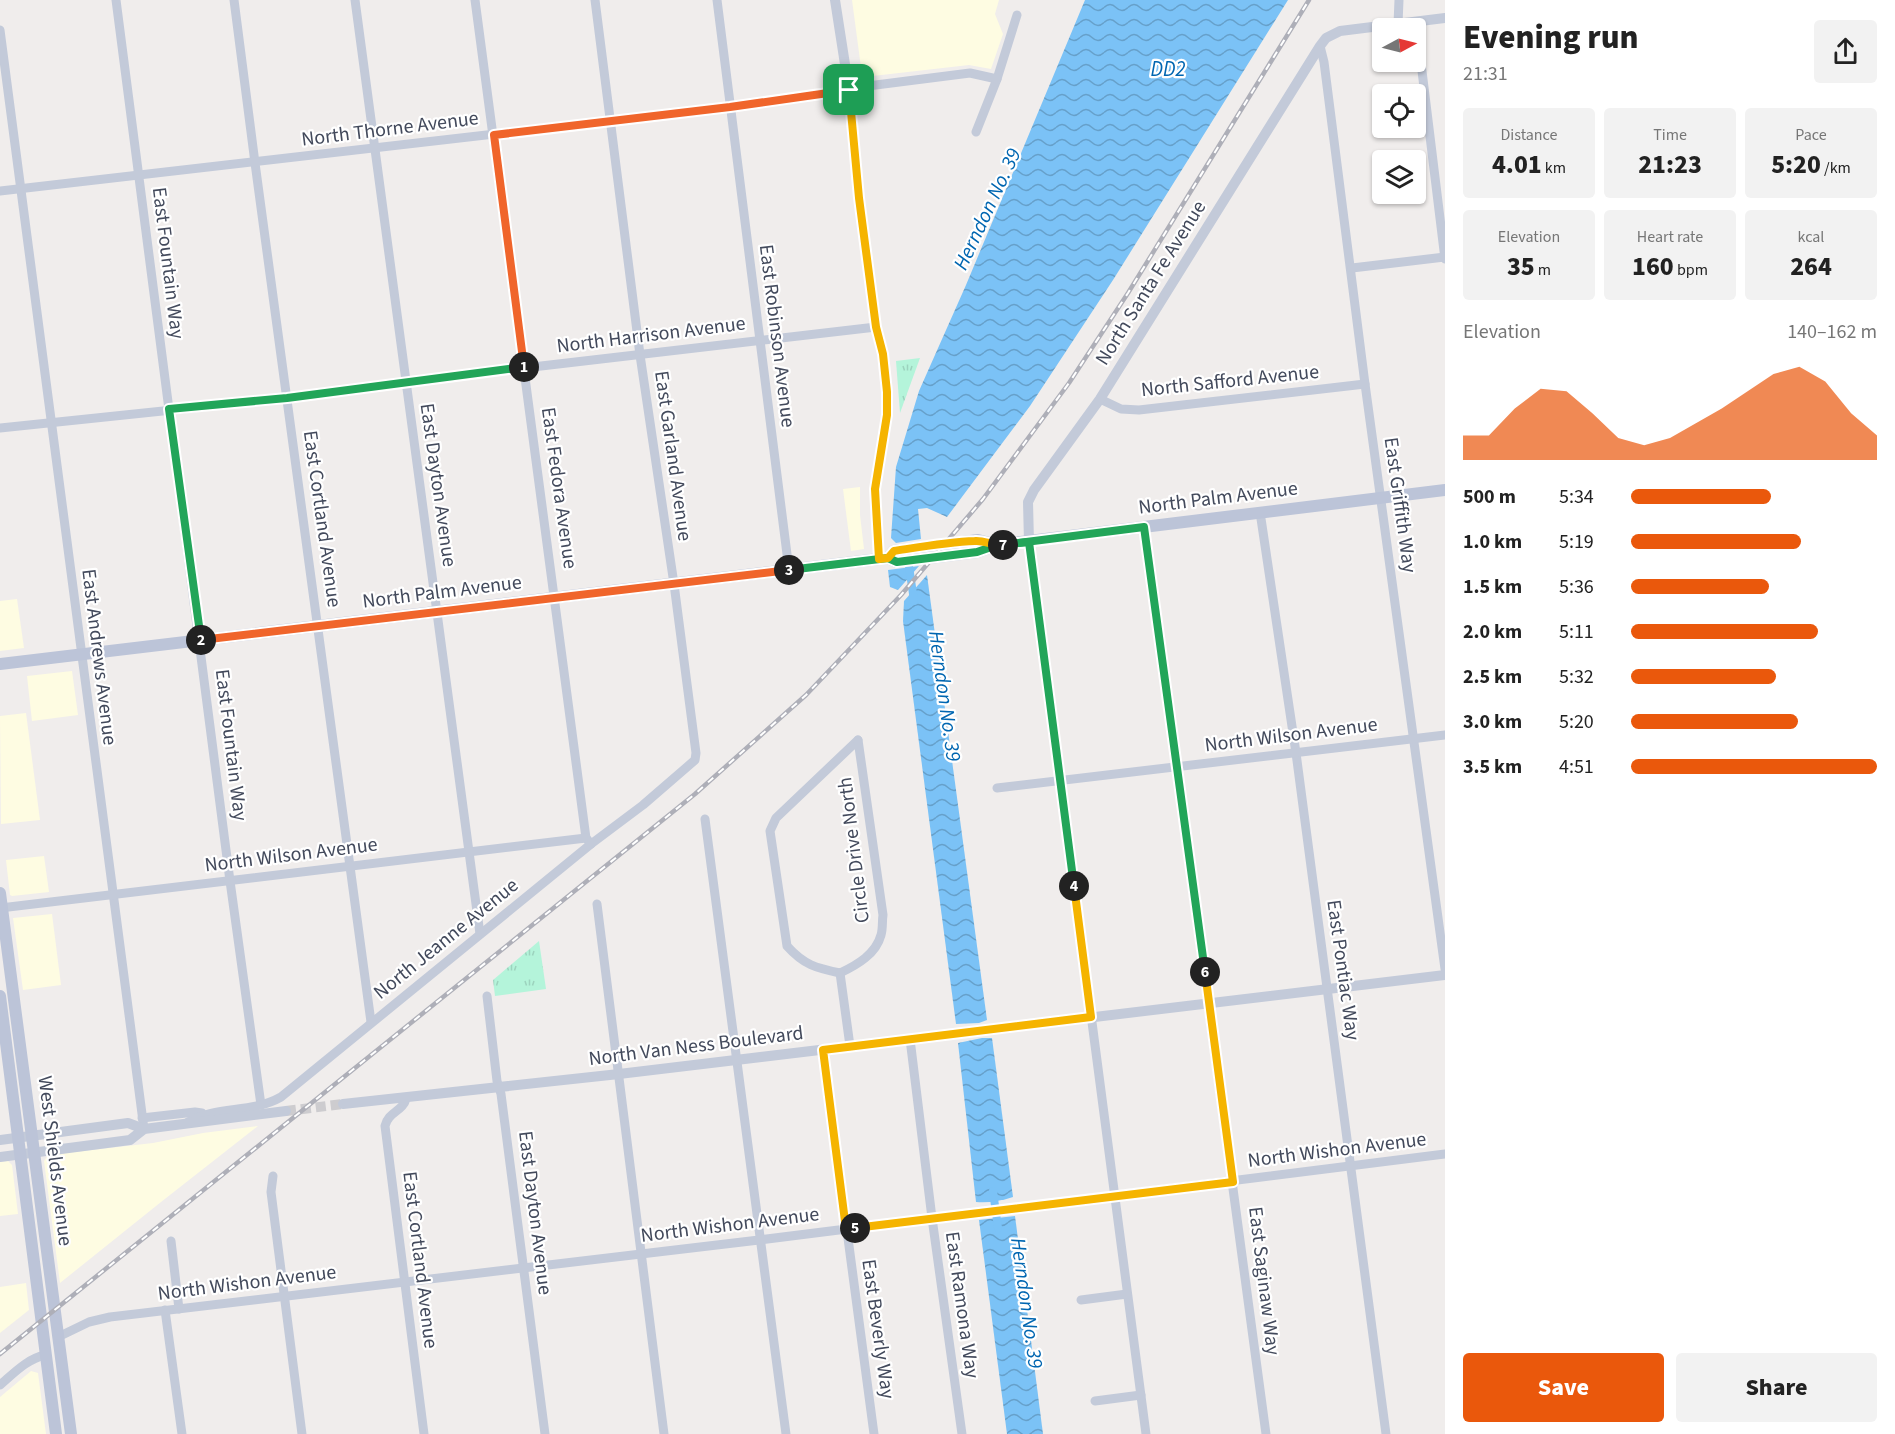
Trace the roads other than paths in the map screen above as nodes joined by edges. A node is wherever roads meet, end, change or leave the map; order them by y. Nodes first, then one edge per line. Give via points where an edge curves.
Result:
1 (116, 0) edge
2 (234, 0) edge
3 (355, 0) edge
4 (475, 0) edge
5 (594, 0) edge
6 (717, 0) edge
7 (835, 0) edge
8 (1399, 0) edge
9 (1017, 15) dead end
10 (1398, 18) edge
11 (1445, 18) edge
12 (1426, 21) edge
13 (1372, 27) edge
14 (0, 30) edge
15 (1320, 46) junction
16 (1422, 72) edge
17 (997, 79) junction
18 (849, 90) junction
19 (730, 107) junction
20 (610, 121) junction
21 (976, 132) dead end
22 (494, 135) junction
23 (376, 149) junction
24 (255, 163) junction
25 (139, 174) junction
26 (20, 189) junction
27 (0, 191) edge
28 (1445, 258) edge
29 (1352, 268) junction
30 (876, 327) junction
31 (760, 340) junction
32 (640, 355) junction
33 (524, 368) junction
34 (406, 382) junction
35 (1365, 384) junction
36 (287, 398) junction
37 (1100, 399) junction
38 (169, 409) junction
39 (50, 421) junction
40 (0, 428) edge
41 (1445, 490) edge
42 (1381, 497) junction
43 (1260, 512) junction
44 (1144, 527) junction
45 (1029, 542) junction
46 (890, 557) junction
47 (789, 570) junction
48 (674, 584) junction
49 (556, 598) junction
50 (438, 612) junction
51 (319, 626) junction
52 (200, 640) junction
53 (81, 654) junction
54 (0, 664) edge
55 (1445, 735) edge
56 (1413, 738) junction
57 (1296, 753) junction
58 (695, 760) joint
59 (1178, 766) junction
60 (1059, 780) junction
61 (997, 788) dead end
62 (705, 819) dead end
63 (589, 841) junction
64 (469, 851) junction
65 (350, 866) junction
66 (230, 881) junction
67 (0, 893) edge
68 (112, 896) junction
69 (597, 904) dead end
70 (1, 908) edge
71 (480, 934) junction
72 (1445, 969) edge
73 (840, 973) junction
74 (1445, 975) edge
75 (1328, 989) junction
76 (0, 996) edge
77 (487, 996) dead end
78 (1209, 1003) junction
79 (1091, 1017) junction
80 (371, 1022) junction
81 (910, 1039) junction
82 (850, 1046) junction
83 (823, 1050) junction
84 (735, 1059) junction
85 (619, 1074) junction
86 (499, 1088) junction
87 (406, 1099) junction
88 (343, 1104) tunnel mouth
89 (261, 1105) junction
90 (286, 1111) tunnel mouth
91 (205, 1114) junction
92 (143, 1124) junction
93 (184, 1124) junction
94 (32, 1136) junction
95 (17, 1138) junction
96 (0, 1140) edge
97 (34, 1153) junction
98 (1445, 1154) edge
99 (19, 1155) junction
100 (0, 1157) edge
101 (1351, 1166) junction
102 (273, 1176) dead end
103 (1233, 1182) junction
104 (1115, 1196) junction
105 (932, 1218) junction
106 (846, 1229) junction
107 (759, 1240) junction
108 (171, 1241) dead end
109 (641, 1254) junction
110 (523, 1268) junction
111 (404, 1282) junction
112 (1127, 1294) junction
113 (284, 1297) junction
114 (1081, 1300) dead end
115 (178, 1309) junction
116 (165, 1310) junction
117 (58, 1337) junction
118 (45, 1355) junction
119 (0, 1385) edge
120 (1141, 1395) junction
121 (1095, 1401) dead end
122 (56, 1434) edge
123 (71, 1434) edge
124 (182, 1434) edge
125 (302, 1434) edge
126 (423, 1434) edge
127 (545, 1434) edge
128 (664, 1434) edge
129 (786, 1434) edge
130 (874, 1434) edge
131 (962, 1434) edge
132 (1146, 1434) edge
133 (1266, 1434) edge
134 (1386, 1434) edge

1 - 25 street, East Fountain Way
2 - 24 street, East Cortland Avenue
3 - 23 street, East Dayton Avenue
4 - 22 street, East Fedora Avenue
5 - 20 street, East Garland Avenue
6 - 19 street, East Robinson Avenue
7 - 18 street
8 - 10 street
9 - 17 street
11 - 12 street
13 - 15 street via 1340,31
14 - 26 street, East Andrews Avenue
15 - 29 street, East Griffith Way
15 - 37 street, North Santa Fe Avenue
16 - 28 street
17 - 18 street, North Thorne Avenue via 970,73
17 - 21 street
18 - 19 street, North Thorne Avenue
18 - 30 street
19 - 20 street, North Thorne Avenue
19 - 31 street, East Robinson Avenue
20 - 22 street, North Thorne Avenue
20 - 32 street, East Garland Avenue
22 - 23 street, North Thorne Avenue
22 - 33 street, East Fedora Avenue
23 - 24 street, North Thorne Avenue
23 - 34 street, East Dayton Avenue
24 - 25 street, North Thorne Avenue
24 - 36 street, East Cortland Avenue
25 - 26 street, North Thorne Avenue
25 - 38 street, East Fountain Way
26 - 27 street, North Thorne Avenue
26 - 39 street, East Andrews Avenue
28 - 29 street
29 - 35 street, East Griffith Way
30 - 31 street, North Harrison Avenue
30 - 46 street via 883,354 887,415 875,489
31 - 32 street, North Harrison Avenue
31 - 47 street, East Robinson Avenue
32 - 33 street, North Harrison Avenue
32 - 48 street, East Garland Avenue
33 - 34 street, North Harrison Avenue
33 - 49 street, East Fedora Avenue
34 - 36 street, North Harrison Avenue
34 - 50 street, East Dayton Avenue
35 - 37 street, North Safford Avenue via 1139,410
35 - 42 street, East Griffith Way
36 - 38 street, North Harrison Avenue
36 - 51 street, East Cortland Avenue
37 - 45 street, North Santa Fe Avenue via 1028,502
38 - 39 street, North Harrison Avenue
38 - 52 street, East Fountain Way
39 - 40 street, North Harrison Avenue
39 - 53 street, East Andrews Avenue
41 - 42 main road, North Palm Avenue
42 - 43 main road, North Palm Avenue
42 - 56 street, East Griffith Way
43 - 44 main road, North Palm Avenue
43 - 57 street, East Pontiac Way
44 - 45 main road, North Palm Avenue
44 - 59 street, East Saginaw Way
45 - 46 main road, North Palm Avenue via 997,545 978,540
45 - 60 street
46 - 47 main road, North Palm Avenue
47 - 48 main road, North Palm Avenue
48 - 49 main road, North Palm Avenue
48 - 58 street, East Garland Avenue
49 - 50 main road, North Palm Avenue
49 - 63 street, East Fedora Avenue
50 - 51 main road, North Palm Avenue
50 - 64 street, East Dayton Avenue
51 - 52 main road, North Palm Avenue
51 - 65 street, East Cortland Avenue
52 - 53 main road, North Palm Avenue
52 - 66 street, East Fountain Way
53 - 54 main road, North Palm Avenue
53 - 68 street, East Andrews Avenue
55 - 56 street, North Wilson Avenue
56 - 57 street, North Wilson Avenue
56 - 72 street, East Griffith Way
57 - 59 street, North Wilson Avenue
57 - 75 street, East Pontiac Way
58 - 63 street, North Jeanne Avenue via 643,805
59 - 60 street, North Wilson Avenue
59 - 78 street, East Saginaw Way
60 - 61 street, North Wilson Avenue
60 - 79 street
62 - 84 street
63 - 64 street, North Wilson Avenue
63 - 71 street, North Jeanne Avenue
64 - 65 street, North Wilson Avenue
64 - 71 street, East Dayton Avenue
65 - 66 street, North Wilson Avenue
65 - 80 street, East Cortland Avenue
66 - 68 street, North Wilson Avenue
66 - 89 street, East Fountain Way
67 - 70 main road, West Shields Avenue
68 - 70 street, North Wilson Avenue
68 - 92 street, East Andrews Avenue
69 - 85 street
70 - 94 main road, West Shields Avenue
71 - 80 street, North Jeanne Avenue
73 - 73 street, Circle Drive North via 810,966 787,946 770,831 776,818 858,740 883,915 881,935 871,954
73 - 82 street
74 - 75 street, North Van Ness Boulevard
75 - 78 street, North Van Ness Boulevard
75 - 101 street, East Pontiac Way
76 - 95 main road, West Shields Avenue
77 - 86 street, East Dayton Avenue
78 - 79 street, North Van Ness Boulevard
78 - 103 street, East Saginaw Way
79 - 81 street, North Van Ness Boulevard
79 - 104 street
80 - 89 street, North Jeanne Avenue via 281,1096
81 - 82 street, North Van Ness Boulevard
81 - 105 street, East Ramona Way
82 - 83 street, North Van Ness Boulevard
83 - 84 street, North Van Ness Boulevard
83 - 106 street, East Beverly Way
84 - 85 street, North Van Ness Boulevard
84 - 107 street
85 - 86 street, North Van Ness Boulevard
85 - 109 street
86 - 87 street, North Van Ness Boulevard
86 - 110 street, East Dayton Avenue
87 - 88 street, North Van Ness Boulevard
87 - 111 street, East Cortland Avenue via 385,1126
89 - 91 street, North Jeanne Avenue
90 - 93 street
91 - 92 street, North Jeanne Avenue via 195,1112
91 - 93 street, North Jeanne Avenue
92 - 93 street
92 - 94 street
92 - 97 street via 130,1140
94 - 95 street
94 - 97 main road, West Shields Avenue
95 - 96 street
95 - 99 main road, West Shields Avenue
97 - 99 street
97 - 117 main road, West Shields Avenue
98 - 101 street, North Wishon Avenue
99 - 100 street
99 - 118 main road, West Shields Avenue
101 - 103 street, North Wishon Avenue
101 - 134 street, East Pontiac Way
102 - 113 street via 271,1192
103 - 104 street, North Wishon Avenue
103 - 133 street, East Saginaw Way
104 - 105 street, North Wishon Avenue
104 - 112 street
105 - 106 street, North Wishon Avenue
105 - 131 street, East Ramona Way
106 - 107 street, North Wishon Avenue
106 - 130 street, East Beverly Way
107 - 109 street, North Wishon Avenue
107 - 129 street
108 - 115 street
109 - 110 street, North Wishon Avenue
109 - 128 street
110 - 111 street, North Wishon Avenue
110 - 127 street, East Dayton Avenue
111 - 113 street, North Wishon Avenue
111 - 126 street, East Cortland Avenue
112 - 114 street
112 - 120 street
113 - 115 street, North Wishon Avenue
113 - 125 street
115 - 116 street, North Wishon Avenue
116 - 117 street, North Wishon Avenue via 89,1322
116 - 124 street
117 - 123 main road, West Shields Avenue
118 - 119 street via 27,1361
118 - 122 main road, West Shields Avenue
120 - 121 street
120 - 132 street

